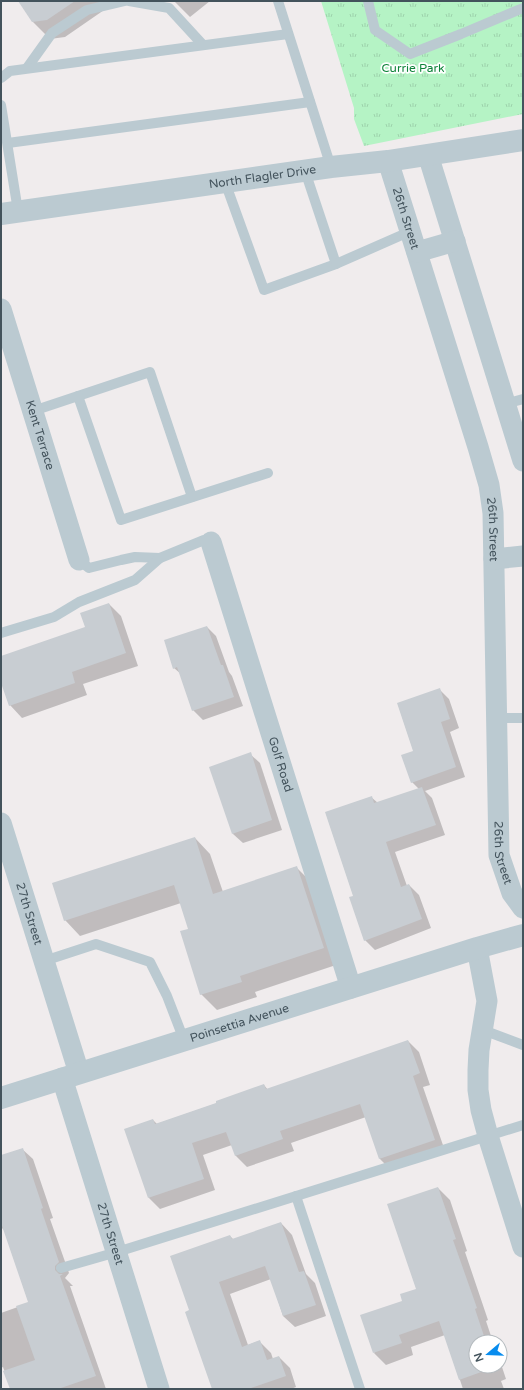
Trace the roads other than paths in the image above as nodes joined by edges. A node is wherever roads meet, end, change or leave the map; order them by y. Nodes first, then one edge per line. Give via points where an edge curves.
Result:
1 (125, 1) edge
2 (130, 1) edge
3 (278, 1) edge
4 (368, 1) edge
5 (523, 8) edge
6 (288, 34) junction
7 (203, 45) junction
8 (27, 68) junction
9 (1, 78) edge
10 (310, 102) junction
11 (1, 105) edge
12 (523, 140) edge
13 (8, 143) junction
14 (428, 155) junction
15 (388, 161) junction
16 (331, 167) junction
17 (305, 171) junction
18 (226, 182) junction
19 (10, 213) edge
20 (411, 231) junction
21 (455, 241) junction
22 (418, 252) junction
23 (336, 264) junction
24 (1, 309) edge
25 (78, 396) junction
26 (514, 402) edge
27 (33, 411) junction
28 (523, 461) edge
29 (268, 473) dead end
30 (192, 497) junction
31 (211, 542) joint
32 (523, 556) edge
33 (160, 558) junction
34 (494, 559) junction
35 (79, 560) joint
36 (1, 632) edge
37 (497, 718) junction
38 (523, 718) edge
39 (1, 822) edge
40 (523, 908) edge
41 (523, 935) edge
42 (477, 948) junction
43 (44, 961) junction
44 (351, 988) junction
45 (483, 1030) junction
46 (184, 1040) junction
47 (523, 1045) edge
48 (70, 1076) junction
49 (1, 1098) edge
50 (523, 1124) edge
51 (488, 1136) junction
52 (296, 1196) junction
53 (523, 1247) edge
54 (117, 1252) junction
55 (61, 1268) dead end
56 (160, 1389) edge
57 (360, 1389) edge

1 - 8 lane via 87,10 52,34
2 - 7 lane via 169,8
3 - 6 lane
4 - 5 lane via 375,30 410,54
6 - 7 lane
6 - 10 lane
7 - 8 lane
8 - 9 lane via 10,70
10 - 13 lane
10 - 16 lane
11 - 13 lane
12 - 14 street, North Flagler Drive
13 - 19 lane
14 - 15 street, North Flagler Drive
14 - 21 street
15 - 16 street, North Flagler Drive
15 - 20 street, 26th Street
16 - 17 street, North Flagler Drive
17 - 18 street, North Flagler Drive
17 - 23 lane
18 - 19 street, North Flagler Drive
18 - 23 lane via 264,290
20 - 22 street, 26th Street
20 - 23 lane
21 - 22 street
21 - 26 street
22 - 34 street, 26th Street via 489,485 493,513
24 - 27 street, Kent Terrace
25 - 27 lane
25 - 30 lane via 121,520
25 - 30 lane via 150,372
26 - 28 street
27 - 35 street, Kent Terrace
29 - 30 lane
31 - 33 lane via 204,540
31 - 44 street, Golf Road
32 - 34 street
33 - 35 lane via 135,557 89,568
33 - 36 lane via 135,580 79,602 54,617
34 - 37 street, 26th Street
37 - 38 lane
37 - 40 street, 26th Street via 499,855 512,893
39 - 43 street, 27th Street
41 - 42 street, Poinsettia Avenue
42 - 44 street, Poinsettia Avenue
42 - 45 street via 487,1001
43 - 46 lane via 96,944 150,962
43 - 48 street, 27th Street
44 - 46 street, Poinsettia Avenue
45 - 47 lane
45 - 51 street via 478,1090
46 - 48 street, Poinsettia Avenue
48 - 49 street, Poinsettia Avenue
48 - 54 street, 27th Street
50 - 51 lane
51 - 52 lane
51 - 53 street
52 - 54 lane
52 - 57 lane
54 - 55 lane
54 - 56 street, 27th Street

